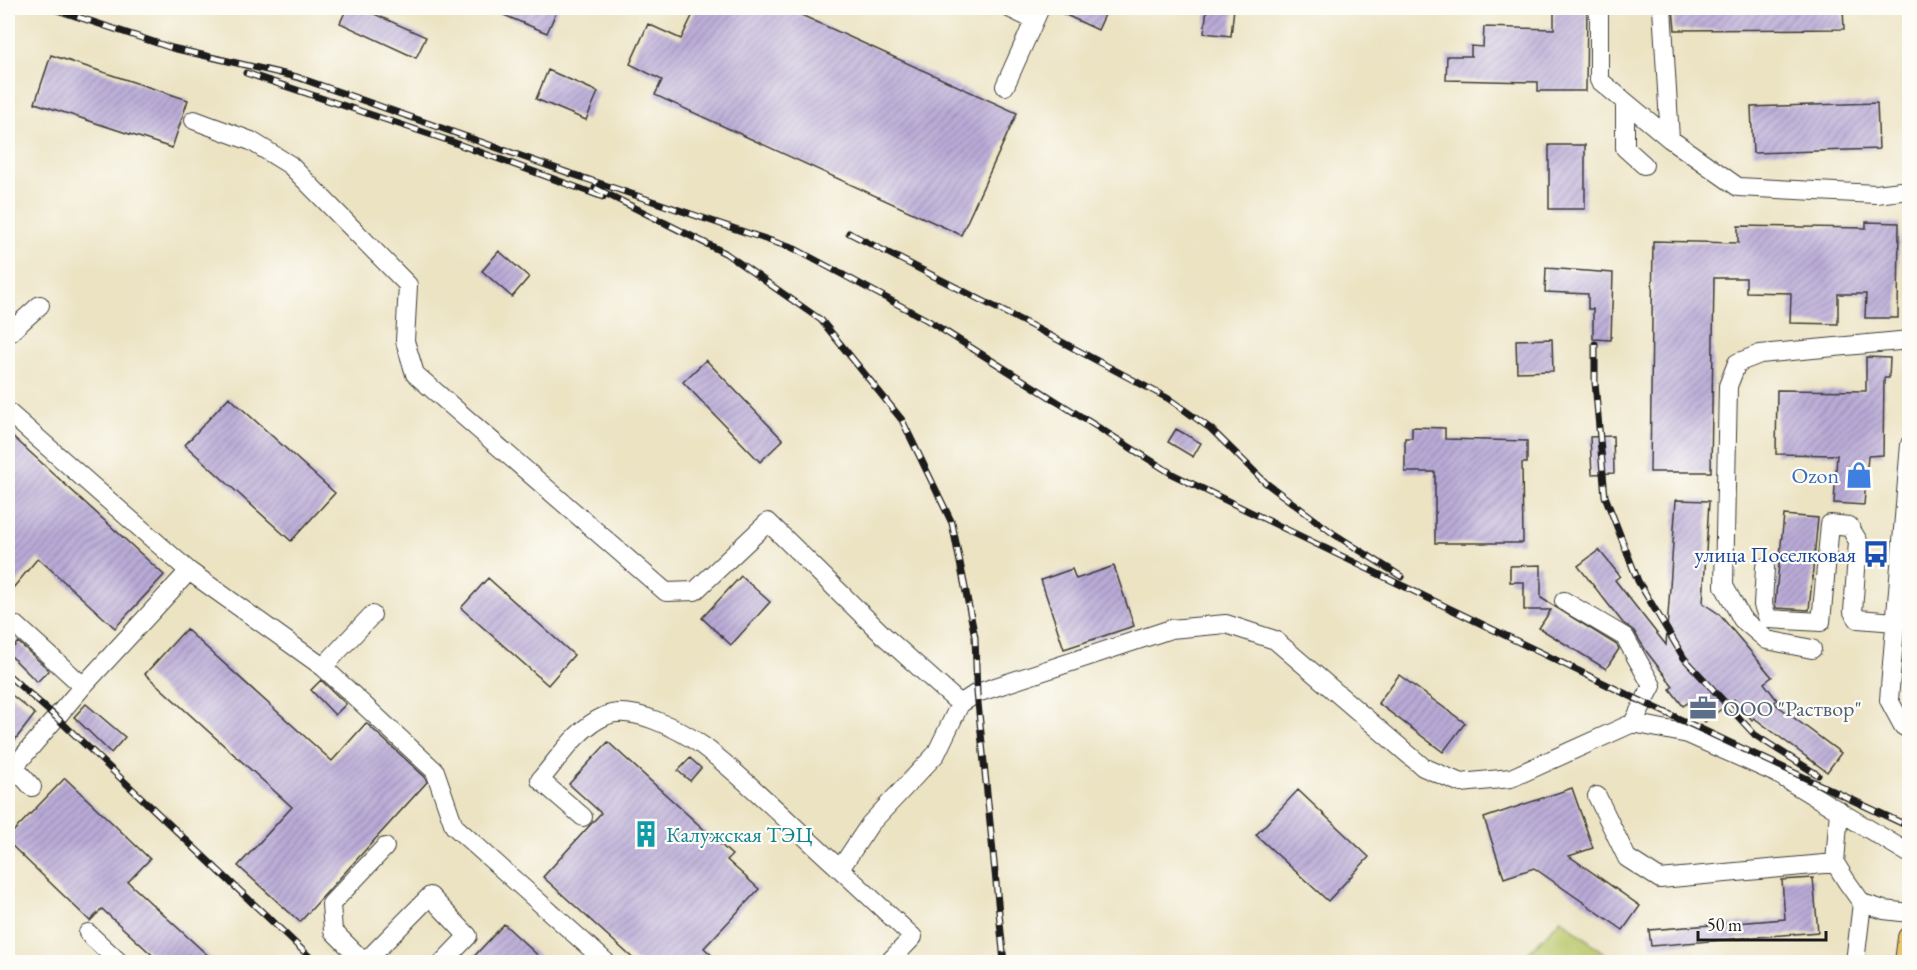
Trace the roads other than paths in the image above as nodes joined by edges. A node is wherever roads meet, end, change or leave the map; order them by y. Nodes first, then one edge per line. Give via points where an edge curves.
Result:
1 (1009, 8) edge
2 (1599, 8) edge
3 (1662, 8) edge
4 (1037, 14) edge
5 (1005, 86) dead end
6 (1625, 103) junction
7 (194, 120) dead end
8 (1670, 139) junction
9 (1644, 165) dead end
10 (1910, 190) edge
11 (40, 305) dead end
12 (8, 334) edge
13 (1910, 340) edge
14 (8, 412) edge
15 (1910, 444) edge
16 (1765, 567) dead end
17 (189, 571) junction
18 (1564, 602) dead end
19 (372, 615) dead end
20 (1895, 622) junction
21 (17, 626) dead end
22 (1812, 649) dead end
23 (324, 667) junction
24 (83, 686) junction
25 (960, 704) junction
26 (1634, 723) junction
27 (1910, 730) edge
28 (11, 770) edge
29 (32, 787) dead end
30 (1597, 796) dead end
31 (1839, 810) junction
32 (583, 817) dead end
33 (385, 847) dead end
34 (1910, 854) edge
35 (1835, 863) junction
36 (840, 869) junction
37 (1862, 903) junction
38 (1910, 914) edge
39 (88, 933) dead end
40 (1910, 938) edge
41 (367, 962) edge
42 (119, 963) edge
43 (443, 963) edge
44 (606, 963) edge
45 (889, 963) edge
46 (1855, 963) edge
47 (1907, 963) edge

1 - 4 street
2 - 6 street via 1599,80
3 - 8 street
4 - 5 street
6 - 8 street
6 - 9 street via 1625,148
7 - 25 street via 251,141 298,173 408,285 405,341 415,374 666,592 695,591 768,522
8 - 10 street via 1738,187 1876,194
11 - 12 street
13 - 22 street via 1760,354 1737,363 1728,386 1724,586 1742,619 1767,640
14 - 17 street
15 - 20 street
16 - 20 street via 1763,605 1768,619 1821,622 1830,524 1849,526 1858,541 1852,612 1858,619
17 - 23 street
17 - 24 street
18 - 26 street via 1625,637 1652,686
19 - 23 street
20 - 27 street via 1888,700 1903,726
21 - 24 street
23 - 44 street via 435,771 454,826
24 - 28 street
25 - 26 street via 977,693 1171,629 1226,624 1275,640 1423,767 1461,783 1511,778
25 - 36 street via 936,754 870,824
26 - 31 street via 1688,734 1776,773
28 - 29 street
30 - 35 street via 1627,858 1660,879
31 - 34 street
31 - 35 street
32 - 36 street via 540,780 584,729 607,715 646,717 702,746
33 - 41 street via 331,904 333,931
35 - 37 street
36 - 45 street via 913,937
37 - 38 street
37 - 46 street
39 - 42 street
40 - 47 main road
41 - 43 street via 430,896 468,936

